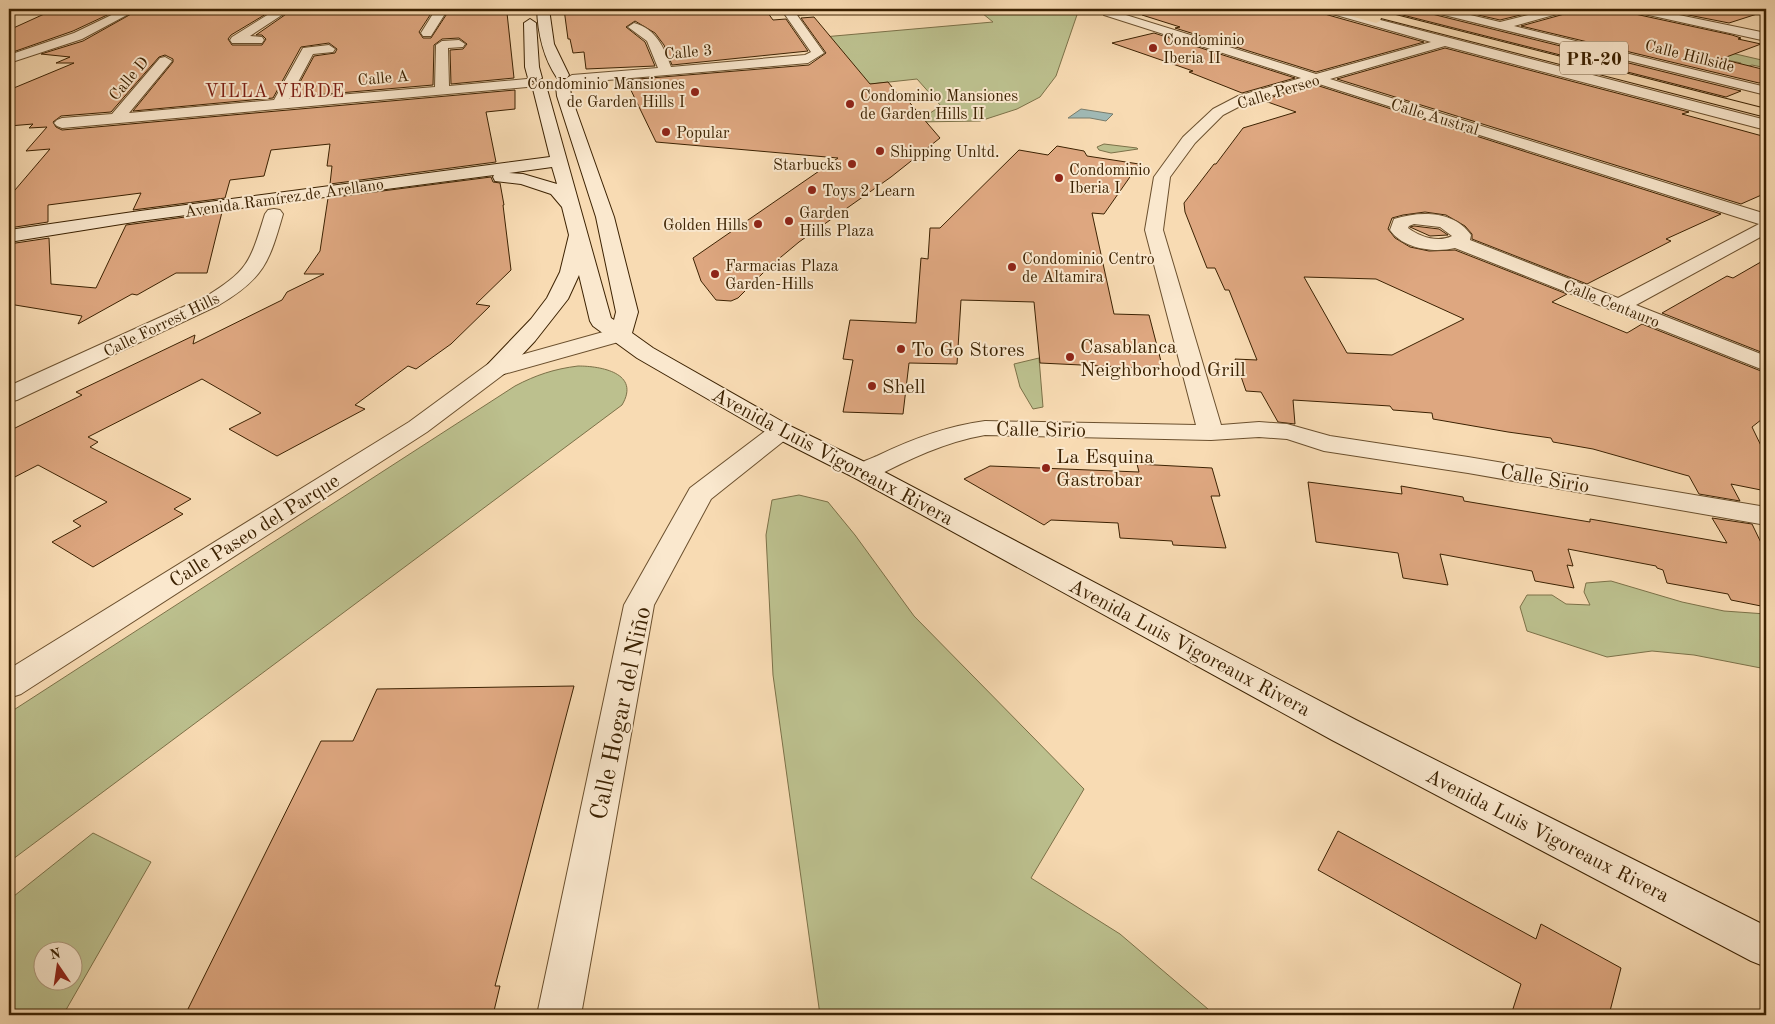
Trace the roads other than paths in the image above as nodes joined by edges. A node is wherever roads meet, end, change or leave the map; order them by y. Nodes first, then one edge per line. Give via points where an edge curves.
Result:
1 (132, 9) edge
2 (285, 9) edge
3 (442, 9) edge
4 (530, 9) edge
5 (544, 9) edge
6 (832, 9) edge
7 (1107, 9) edge
8 (1326, 9) edge
9 (1336, 9) edge
10 (1359, 9) edge
11 (1396, 9) edge
12 (1403, 9) edge
13 (1564, 9) edge
14 (1635, 9) edge
15 (788, 10) edge
16 (1427, 12) edge
17 (1501, 26) junction
18 (1766, 26) edge
19 (634, 27) dead end
20 (427, 32) dead end
21 (1746, 32) junction
22 (1766, 37) edge
23 (258, 40) dead end
24 (1445, 42) junction
25 (459, 44) dead end
26 (329, 49) dead end
27 (9, 59) edge
28 (165, 60) dead end
29 (666, 70) junction
30 (1316, 78) junction
31 (566, 80) junction
32 (1638, 80) junction
33 (534, 83) junction
34 (442, 90) junction
35 (1766, 91) edge
36 (1766, 101) edge
37 (280, 103) junction
38 (1766, 113) edge
39 (117, 118) junction
40 (62, 123) dead end
41 (1766, 125) edge
42 (550, 126) junction
43 (560, 160) junction
44 (452, 175) junction
45 (570, 205) junction
46 (274, 214) dead end
47 (1766, 220) edge
48 (1766, 227) edge
49 (577, 231) junction
50 (9, 236) edge
51 (1457, 242) dead end
52 (1620, 306) junction
53 (621, 334) junction
54 (1766, 364) edge
55 (496, 369) junction
56 (9, 395) edge
57 (781, 431) junction
58 (1219, 432) junction
59 (864, 472) junction
60 (1766, 516) edge
61 (9, 685) edge
62 (1766, 947) edge
63 (559, 1015) edge

1 - 27 street via 78,36
2 - 23 street via 236,40
3 - 20 street
4 - 33 street, Avenida Luis Vigoreaux Rivera
5 - 31 street via 551,59
6 - 15 street
7 - 30 street, Calle Austral via 1108,12
8 - 24 street
9 - 32 highway via 1530,58
10 - 32 highway, PR-20
11 - 16 highway, PR-20
12 - 16 highway
13 - 17 street
14 - 21 street
15 - 29 street, Calle 3 via 818,53 808,59
16 - 17 street, Calle Hillside
16 - 36 highway, PR-20
17 - 35 street, Calle Hillside
18 - 21 street
19 - 29 street via 646,31 653,38
21 - 22 street
24 - 30 street, Calle Perseo
24 - 41 street
25 - 34 street via 442,45
26 - 37 street via 308,51
28 - 39 street, Calle D
29 - 31 street, Calle 3
30 - 47 street, Calle Austral
30 - 58 street, Calle Perseo via 1243,99 1218,112 1189,140 1162,177 1154,230
31 - 33 street
31 - 53 street via 564,96 605,217 627,312
32 - 38 highway, PR-20
33 - 34 street, Calle A
33 - 42 street, Avenida Luis Vigoreaux Rivera
34 - 37 street, Calle A
37 - 39 street, Calle A
39 - 40 street, Calle A
42 - 43 street, Avenida Luis Vigoreaux Rivera
42 - 44 street via 544,137 531,146
43 - 44 street, Avenida Ramírez de Arellano
43 - 45 street, Avenida Luis Vigoreaux Rivera
44 - 45 street via 523,179 557,190
44 - 50 street, Avenida Ramírez de Arellano
45 - 49 street, Avenida Luis Vigoreaux Rivera
46 - 56 street, Calle Forrest Hills via 257,264 231,289 212,301
48 - 52 street
49 - 53 street, Avenida Luis Vigoreaux Rivera via 602,321
49 - 55 street via 570,273 560,292 543,319
51 - 52 street, Calle Centauro
52 - 54 street, Calle Centauro
53 - 55 street
53 - 57 street, Avenida Luis Vigoreaux Rivera via 646,353
55 - 61 street, Calle Paseo del Parque via 418,427
57 - 59 street, Avenida Luis Vigoreaux Rivera
57 - 63 street, Calle Hogar del Niño via 700,494 639,605
58 - 59 street, Calle Sirio via 985,428 934,439
58 - 60 street, Calle Sirio via 1252,442 1303,448 1324,443 1468,465
59 - 62 street, Avenida Luis Vigoreaux Rivera via 1344,730

